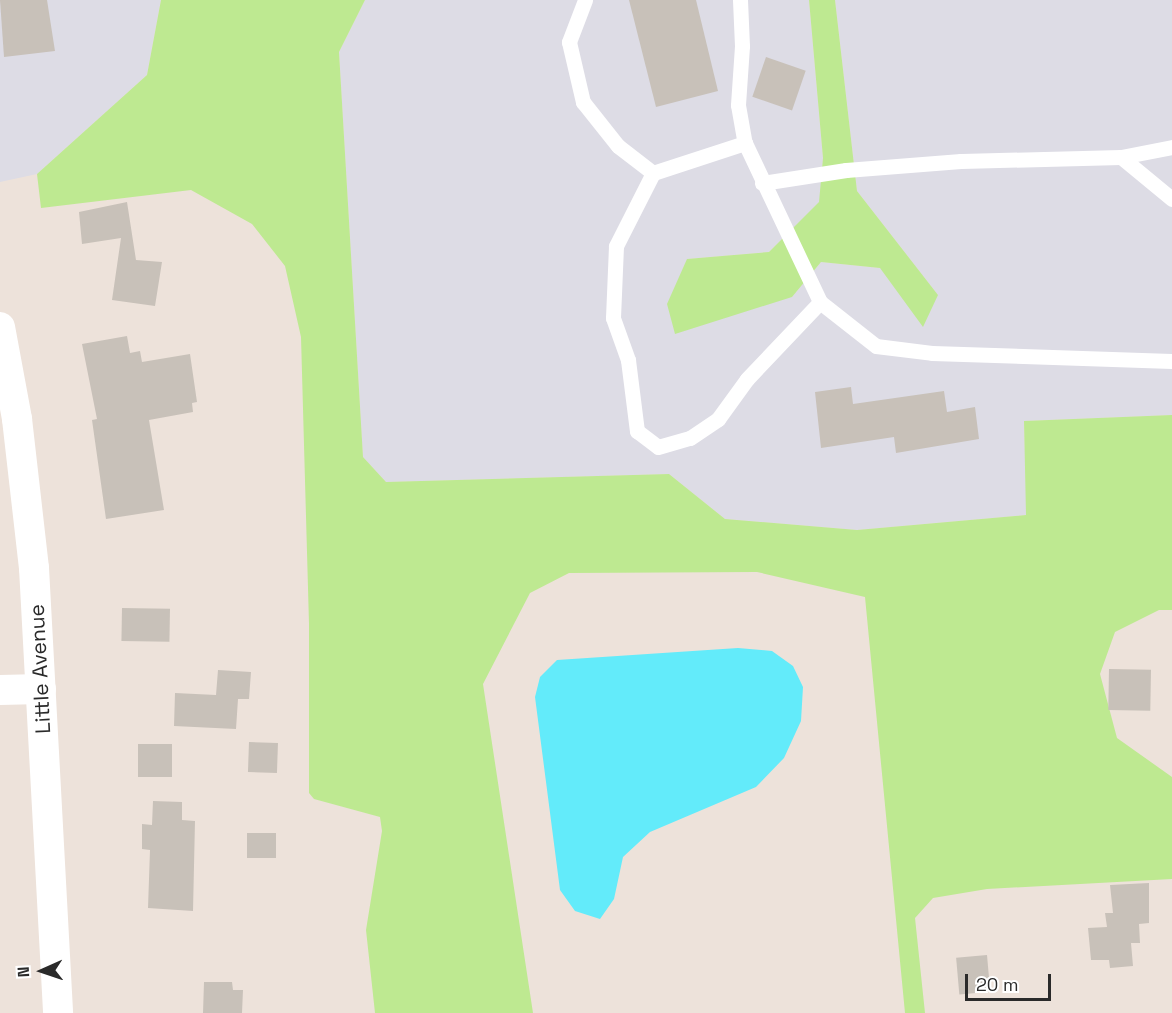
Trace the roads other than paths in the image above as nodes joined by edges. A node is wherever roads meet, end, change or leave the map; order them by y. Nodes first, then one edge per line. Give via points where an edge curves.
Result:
1 (585, 0) edge
2 (740, 0) edge
3 (745, 143) junction
4 (1172, 147) edge
5 (1121, 157) junction
6 (653, 173) junction
7 (762, 183) junction
8 (1172, 199) edge
9 (820, 302) junction
10 (0, 327) edge
11 (1172, 361) edge
12 (41, 689) junction
13 (0, 690) edge
14 (58, 1013) edge

1 - 6 lane via 569,42 583,102 618,146
2 - 3 lane via 738,105
3 - 6 lane
3 - 7 lane
4 - 5 lane
5 - 7 lane via 961,161 846,170
5 - 8 lane
6 - 9 lane via 616,246 613,318 628,360 637,431 658,447 690,438 718,418 747,379
7 - 9 lane
9 - 11 lane via 876,346 932,354
10 - 12 street, Little Avenue via 17,418 34,568
12 - 13 street
12 - 14 street, Little Avenue

